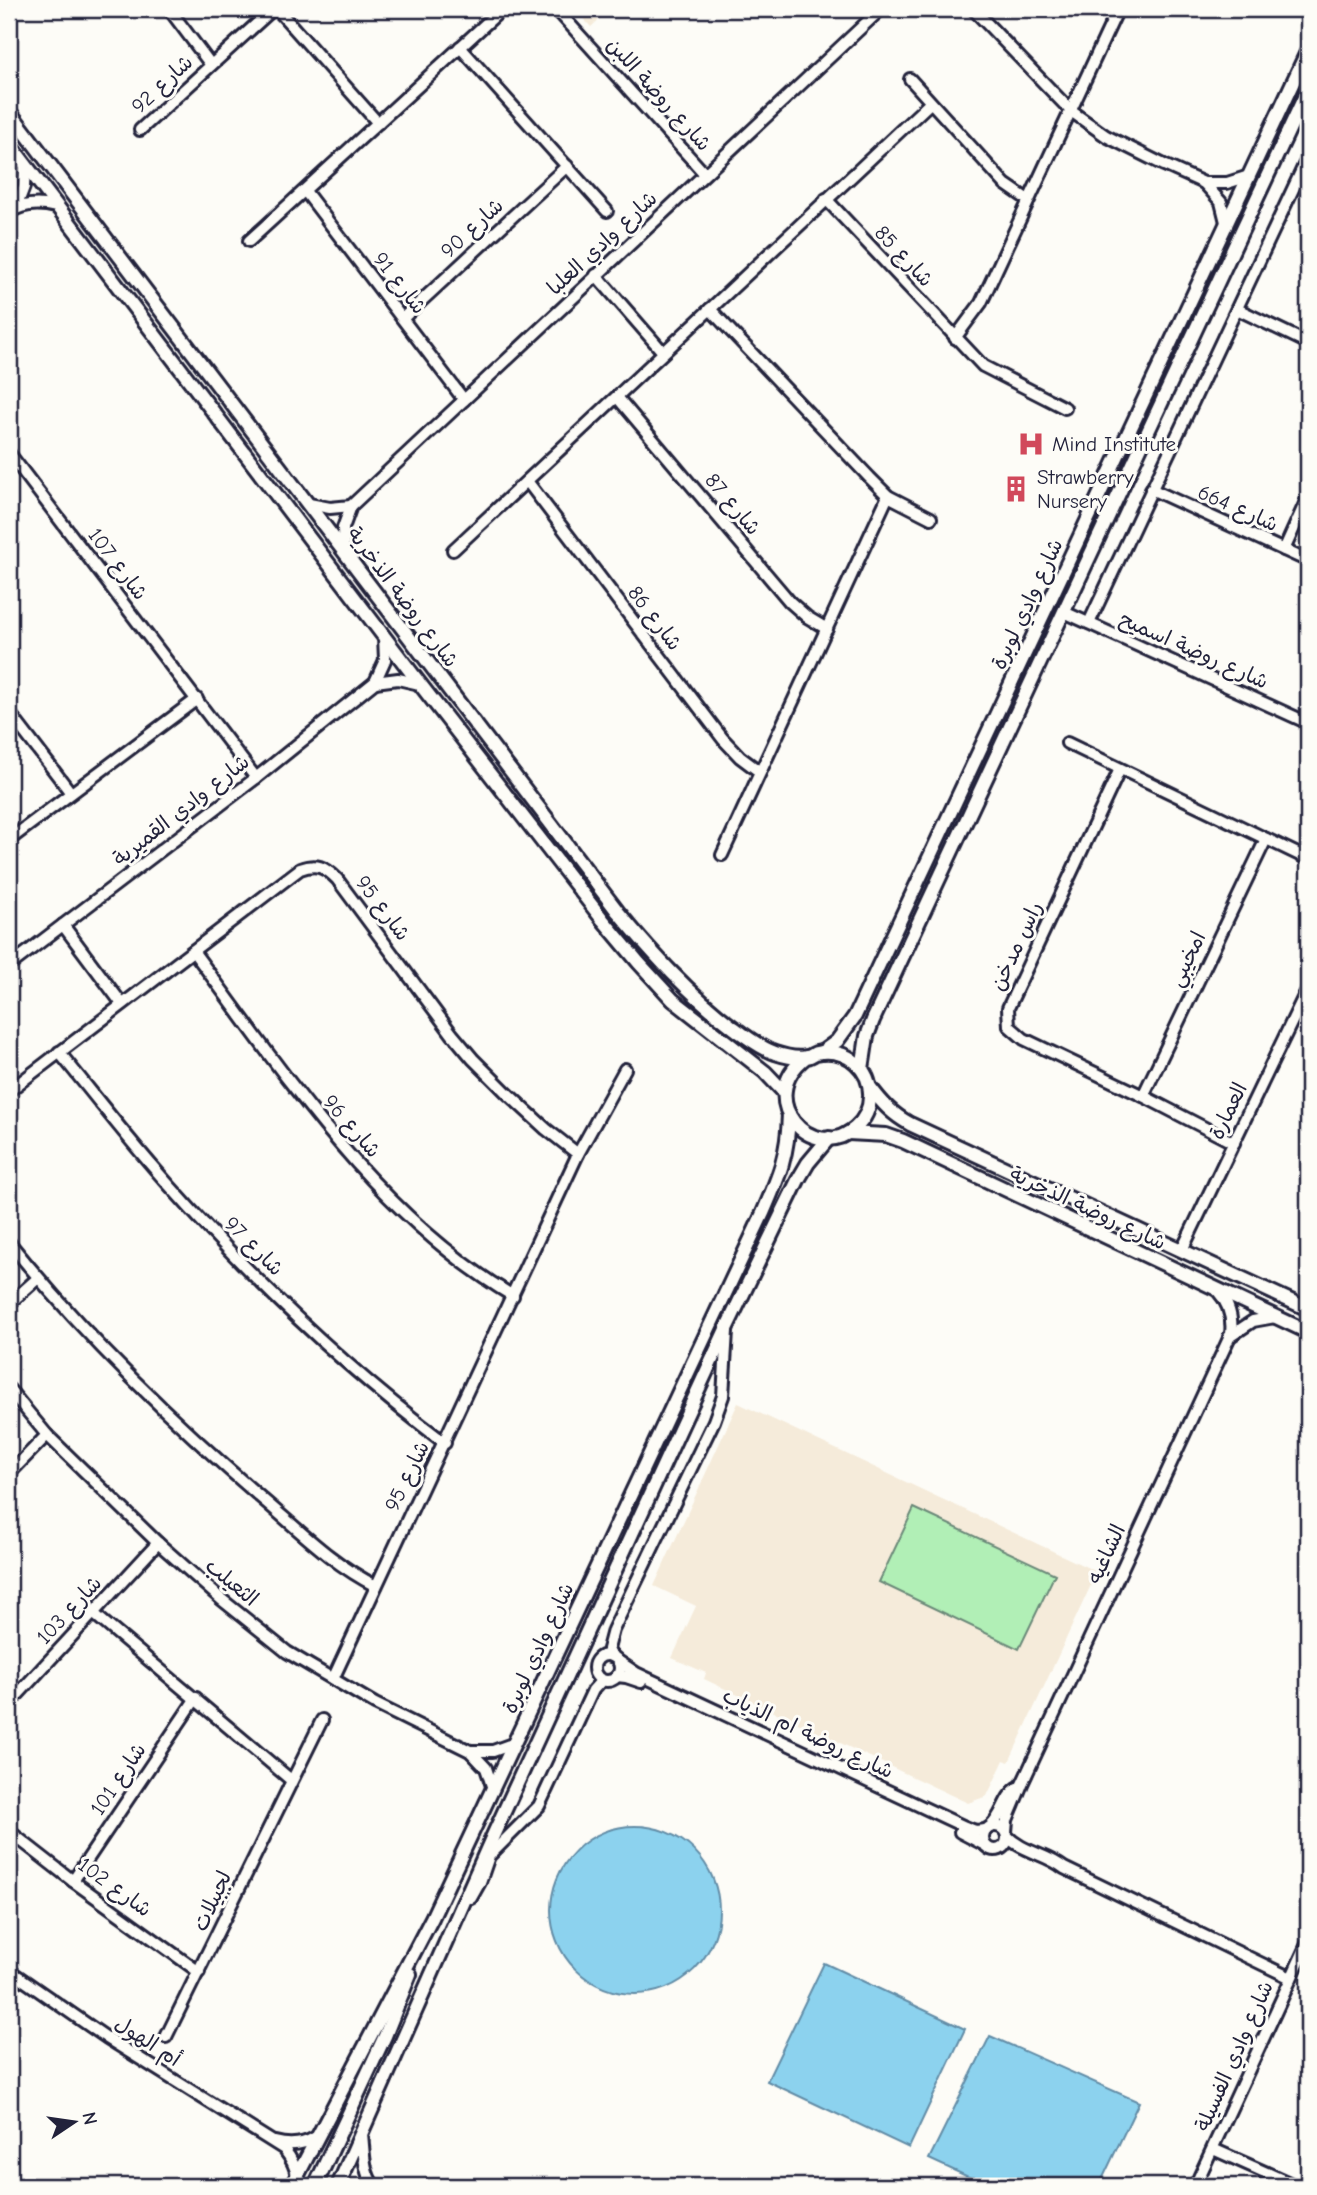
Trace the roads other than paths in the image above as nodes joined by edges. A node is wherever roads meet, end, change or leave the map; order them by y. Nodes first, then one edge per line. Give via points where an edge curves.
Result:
1 (169, 9) edge
2 (275, 9) edge
3 (502, 9) edge
4 (556, 9) edge
5 (881, 9) edge
6 (973, 9) edge
7 (1116, 10) edge
8 (460, 47) junction
9 (1308, 50) edge
10 (211, 65) junction
11 (910, 79) dead end
12 (1308, 89) edge
13 (930, 103) junction
14 (9, 111) edge
15 (1071, 111) junction
16 (378, 123) junction
17 (139, 130) dead end
18 (9, 143) edge
19 (1308, 157) edge
20 (25, 164) junction
21 (567, 166) junction
22 (704, 173) junction
23 (1249, 176) junction
24 (1303, 181) edge
25 (1205, 183) junction
26 (305, 191) junction
27 (826, 199) junction
28 (1028, 200) junction
29 (57, 207) junction
30 (12, 211) edge
31 (607, 211) dead end
32 (1227, 226) junction
33 (249, 242) dead end
34 (596, 275) junction
35 (710, 309) junction
36 (1237, 309) junction
37 (403, 318) junction
38 (955, 338) junction
39 (1308, 343) edge
40 (663, 352) junction
41 (617, 397) junction
42 (464, 400) junction
43 (1065, 408) dead end
44 (9, 453) edge
45 (527, 481) junction
46 (1151, 489) junction
47 (888, 496) junction
48 (1308, 498) edge
49 (309, 504) junction
50 (351, 506) junction
51 (931, 518) dead end
52 (453, 550) dead end
53 (1284, 550) junction
54 (344, 552) junction
55 (1308, 561) edge
56 (1064, 612) junction
57 (1089, 623) junction
58 (827, 629) junction
59 (384, 636) junction
60 (375, 682) junction
61 (420, 684) junction
62 (197, 699) junction
63 (9, 712) edge
64 (1308, 723) edge
65 (1067, 743) dead end
66 (1120, 769) junction
67 (760, 772) junction
68 (256, 778) junction
69 (71, 793) junction
70 (1266, 839) junction
71 (9, 840) edge
72 (722, 855) dead end
73 (1308, 859) edge
74 (63, 925) junction
75 (193, 951) junction
76 (9, 966) edge
77 (1307, 995) edge
78 (122, 1004) junction
79 (59, 1052) junction
80 (822, 1052) junction
81 (806, 1057) junction
82 (625, 1069) dead end
83 (862, 1069) junction
84 (870, 1087) junction
85 (9, 1091) edge
86 (784, 1092) junction
87 (1143, 1096) junction
88 (789, 1114) junction
89 (848, 1133) junction
90 (829, 1138) junction
91 (1234, 1143) junction
92 (578, 1154) junction
93 (9, 1242) edge
94 (1182, 1250) junction
95 (38, 1278) junction
96 (1217, 1290) junction
97 (513, 1296) junction
98 (9, 1304) edge
99 (1308, 1309) edge
100 (1275, 1317) junction
101 (727, 1327) junction
102 (1308, 1332) edge
103 (1229, 1337) junction
104 (9, 1389) edge
105 (47, 1435) junction
106 (445, 1443) junction
107 (9, 1474) edge
108 (158, 1543) junction
109 (376, 1586) junction
110 (93, 1612) junction
111 (614, 1658) junction
112 (617, 1676) junction
113 (333, 1679) junction
114 (602, 1680) junction
115 (195, 1699) junction
116 (9, 1704) edge
117 (321, 1720) dead end
118 (515, 1743) junction
119 (470, 1751) junction
120 (290, 1780) junction
121 (1020, 1787) junction
122 (493, 1789) junction
123 (988, 1828) junction
124 (9, 1830) edge
125 (1006, 1834) junction
126 (985, 1845) junction
127 (1000, 1850) junction
128 (1064, 1868) junction
129 (73, 1881) junction
130 (432, 1918) junction
131 (451, 1934) junction
132 (1308, 1942) edge
133 (9, 1969) edge
134 (199, 1972) junction
135 (1291, 1978) junction
136 (166, 2037) dead end
137 (362, 2134) junction
138 (316, 2137) junction
139 (269, 2140) junction
140 (1213, 2149) junction
141 (294, 2182) edge
142 (316, 2186) edge
143 (338, 2186) edge
144 (374, 2186) edge
145 (1195, 2186) edge
146 (1296, 2186) edge

1 - 10 street, شارع 92
2 - 10 street, شارع 92
2 - 16 street
3 - 8 street
4 - 22 street, شارع روضة اللبن
5 - 22 street, شارع وادي العلبا
6 - 15 street
7 - 15 street
8 - 16 street
8 - 21 street
9 - 23 street, شارع وادي لوبرة
10 - 17 street, شارع 92
11 - 13 street
12 - 56 street, شارع وادي لوبرة
13 - 27 street
13 - 28 street via 1005,184
14 - 49 street, شارع روضة الذخرية
15 - 25 street via 1106,136
15 - 28 street
16 - 26 street
18 - 20 street, شارع روضة الذخرية
19 - 24 street
20 - 29 street, شارع روضة الذخرية
20 - 30 street via 24,187
21 - 31 street
21 - 37 street, شارع 90
22 - 34 street, شارع وادي العلبا
23 - 25 street
23 - 32 street, شارع وادي لوبرة
24 - 36 street
25 - 32 street via 1221,202
26 - 33 street
26 - 37 street, شارع 91
27 - 35 street
27 - 38 street, شارع 85
28 - 38 street via 981,303
29 - 30 street via 36,204
29 - 59 street, شارع روضة الذخرية
32 - 80 street, شارع وادي لوبرة via 855,1016
34 - 40 street
34 - 42 street, شارع وادي العلبا
35 - 40 street
35 - 47 street
36 - 39 street
36 - 46 street
37 - 42 street, شارع 91
38 - 43 street, شارع 85 via 983,366
40 - 41 street
41 - 45 street
41 - 58 street, شارع 87 via 790,602
42 - 50 street, شارع وادي العلبا
44 - 62 street, شارع 107
45 - 52 street
45 - 67 street, شارع 86 via 723,739
46 - 53 street, شارع 664
46 - 57 street
47 - 51 street
47 - 58 street
48 - 53 street
49 - 50 street
49 - 54 street, شارع روضة الذخرية
50 - 54 street via 343,528
53 - 55 street, شارع 664
54 - 81 street, شارع روضة الذخرية via 653,954 681,984 744,1035 772,1052
56 - 57 street, شارع روضة اسميح
56 - 83 street, شارع وادي لوبرة via 873,1020
57 - 64 street, شارع روضة اسميح
58 - 67 street
59 - 60 street via 384,660
59 - 61 street, شارع روضة الذخرية
60 - 61 street via 398,679
60 - 68 street, شارع وادي القميرية
61 - 86 street, شارع روضة الذخرية via 639,963 673,1000
62 - 68 street, شارع 107
62 - 69 street
63 - 69 street
65 - 66 street
66 - 70 street
66 - 87 street, راس مدخن via 1007,1017 1009,1026 1024,1039
67 - 72 street
68 - 74 street, شارع وادي القميرية
69 - 71 street
70 - 73 street
70 - 87 street, امخيبي
74 - 76 street, شارع وادي القميرية
74 - 78 street
75 - 78 street, شارع 95
75 - 92 street, شارع 95 via 300,869 318,866 328,871 473,1059 545,1129
75 - 97 street, شارع 96 via 304,1100 387,1195 438,1243
77 - 91 street, العمارة
78 - 79 street, شارع 95
79 - 85 street, شارع 95
79 - 106 street, شارع 97 via 226,1247 368,1382
80 - 81 street
80 - 83 street via 844,1055
81 - 86 street via 790,1072
82 - 92 street, شارع 95
83 - 84 street
84 - 89 street via 864,1119
84 - 94 street, شارع روضة الذخرية via 884,1106 910,1124
86 - 88 street
87 - 91 street, راس مدخن
88 - 90 street via 805,1132
88 - 118 street, شارع وادي لوبرة via 781,1172
89 - 90 street
89 - 96 street, شارع روضة الذخرية via 903,1141
90 - 101 street, شارع وادي لوبرة via 798,1181
91 - 94 street, العمارة
92 - 97 street, شارع 95
93 - 95 street
94 - 99 street, شارع روضة الذخرية
95 - 98 street
95 - 109 street via 138,1385 223,1465 334,1560
96 - 100 street, شارع روضة الذخرية
96 - 103 street, الشاغيه via 1230,1313
97 - 106 street, شارع 95
100 - 102 street, شارع روضة الذخرية
100 - 103 street via 1253,1321
101 - 111 street via 723,1396 612,1630 608,1649
101 - 131 street, شارع وادي لوبرة
103 - 121 street, الشاغيه
104 - 105 street, الثعيلب
105 - 107 street
105 - 108 street, الثعيلب
106 - 109 street, شارع 95
108 - 110 street, شارع 103
108 - 113 street, الثعيلب via 287,1652
109 - 113 street, شارع 95
110 - 115 street
110 - 116 street, شارع 103
111 - 112 street via 620,1666
111 - 114 street via 601,1656 594,1664 595,1674
111 - 123 street, شارع روضة ام الذياب via 636,1674 965,1827
112 - 114 street
112 - 126 street, شارع روضة ام الذياب via 635,1679
113 - 119 street, الثعيلب
114 - 131 street via 593,1690 547,1793 489,1856
115 - 120 street
115 - 129 street, شارع 101
117 - 120 street, لجبيلات
118 - 119 street via 493,1751
118 - 122 street, شارع وادي لوبرة
119 - 122 street, الثعيلب via 486,1768
120 - 134 street, لجبيلات
121 - 123 street, الشاغيه
121 - 125 street, الشاغيه
122 - 130 street, شارع وادي لوبرة
123 - 125 street via 1000,1827
123 - 126 street via 983,1836
124 - 129 street, شارع 102
125 - 127 street via 1006,1844
125 - 128 street
126 - 127 street
127 - 128 street
128 - 135 street
129 - 134 street, شارع 102
130 - 138 street, شارع وادي لوبرة
130 - 142 street via 385,2036
131 - 137 street, شارع وادي لوبرة
132 - 135 street, شارع وادي الفسيلة
133 - 139 street, أم الهول via 118,2045
134 - 136 street, لجبيلات
135 - 140 street, شارع وادي الفسيلة
137 - 143 street, شارع وادي لوبرة
137 - 144 street via 366,2169
138 - 139 street, أم الهول via 286,2145
138 - 141 street, شارع وادي لوبرة
139 - 141 street, أم الهول via 291,2158 296,2169
140 - 145 street, شارع وادي الفسيلة
140 - 146 street

